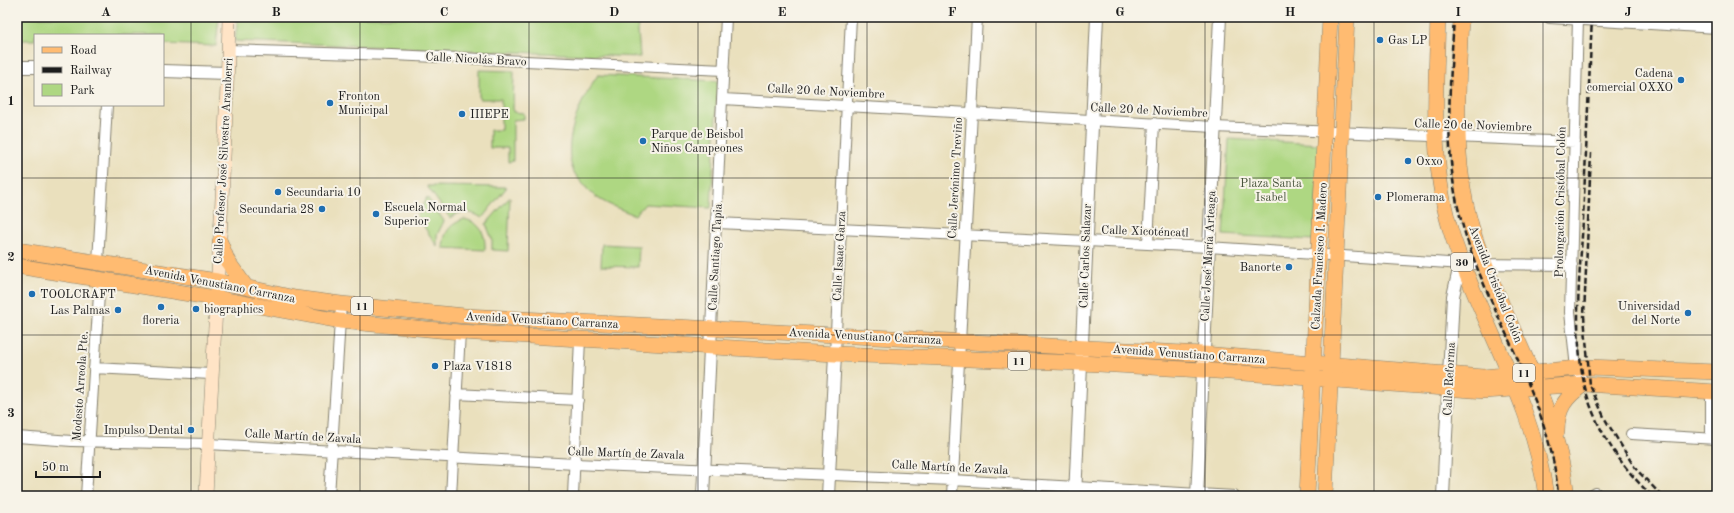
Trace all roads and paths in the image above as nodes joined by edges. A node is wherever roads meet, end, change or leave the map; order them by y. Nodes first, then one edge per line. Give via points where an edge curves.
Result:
1 (229, 17) edge
2 (726, 17) edge
3 (851, 17) edge
4 (976, 17) edge
5 (1096, 17) edge
6 (1220, 17) edge
7 (1330, 17) edge
8 (1347, 17) edge
9 (1438, 17) edge
10 (1461, 17) edge
11 (1550, 17) edge
12 (1578, 19) junction
13 (1716, 24) edge
14 (228, 50) junction
15 (17, 67) edge
16 (34, 67) edge
17 (724, 70) junction
18 (164, 71) edge
19 (227, 73) junction
20 (723, 99) junction
21 (846, 105) junction
22 (107, 106) edge
23 (971, 112) junction
24 (1092, 119) junction
25 (1154, 123) junction
26 (1214, 127) junction
27 (1325, 131) junction
28 (1342, 132) junction
29 (1435, 137) junction
30 (1457, 137) junction
31 (1575, 142) junction
32 (718, 223) junction
33 (840, 229) junction
34 (965, 236) junction
35 (1085, 241) junction
36 (220, 242) junction
37 (1148, 244) junction
38 (1208, 247) junction
39 (17, 250) edge
40 (1319, 254) junction
41 (1336, 255) junction
42 (98, 262) junction
43 (1463, 264) junction
44 (1485, 264) junction
45 (1572, 265) junction
46 (17, 266) edge
47 (100, 279) junction
48 (217, 281) junction
49 (246, 287) junction
50 (216, 298) junction
51 (341, 304) junction
52 (340, 321) junction
53 (712, 328) junction
54 (460, 332) junction
55 (835, 335) junction
56 (580, 339) junction
57 (960, 341) junction
58 (710, 347) junction
59 (1081, 348) junction
60 (835, 354) junction
61 (1203, 354) junction
62 (960, 359) junction
63 (1081, 363) junction
64 (1314, 363) junction
65 (1331, 364) junction
66 (94, 368) junction
67 (1576, 368) junction
68 (1202, 370) junction
69 (1533, 372) junction
70 (1717, 372) edge
71 (211, 374) junction
72 (1313, 379) junction
73 (1330, 380) junction
74 (1513, 381) junction
75 (1449, 382) junction
76 (1584, 384) junction
77 (1539, 387) junction
78 (1714, 392) edge
79 (456, 394) junction
80 (578, 400) junction
81 (1631, 434) dead end
82 (17, 437) edge
83 (1714, 438) edge
84 (90, 441) junction
85 (1558, 443) junction
86 (208, 444) junction
87 (331, 451) junction
88 (453, 456) junction
89 (575, 464) junction
90 (704, 469) junction
91 (828, 474) junction
92 (952, 480) junction
93 (1075, 492) edge
94 (1197, 495) edge
95 (86, 496) edge
96 (206, 496) edge
97 (329, 496) edge
98 (451, 496) edge
99 (573, 496) edge
100 (703, 496) edge
101 (828, 496) edge
102 (952, 496) edge
103 (1234, 496) edge
104 (1307, 496) edge
105 (1325, 496) edge
106 (1443, 496) edge
107 (1546, 496) edge
108 (1567, 496) edge

1 - 14 main road, Calle Profesor José Silvestre Aramberri
2 - 17 street, Calle Santiago Tapia
3 - 21 street, Calle Isaac Garza
4 - 23 street, Calle Jerónimo Treviño
5 - 24 street, Calle Carlos Salazar
6 - 26 street, Calle José María Arteaga
7 - 27 main road, Calzada Francisco I. Madero
8 - 28 main road, Calzada Francisco I. Madero
9 - 29 main road, Avenida Cristóbal Colón / 30
10 - 30 main road, Avenida Cristóbal Colón / 30
11 - 12 street
12 - 13 street
12 - 31 street, Prolongación Cristóbal Colón
14 - 17 street, Calle Nicolás Bravo
14 - 19 main road, Calle Profesor José Silvestre Aramberri
15 - 16 street
17 - 20 street, Calle Santiago Tapia
18 - 19 street
19 - 36 main road, Calle Profesor José Silvestre Aramberri
20 - 21 street, Calle 20 de Noviembre
20 - 32 street, Calle Santiago Tapia
21 - 23 street, Calle 20 de Noviembre
21 - 33 street, Calle Isaac Garza
22 - 42 street
23 - 24 street, Calle 20 de Noviembre
23 - 34 street, Calle Jerónimo Treviño
24 - 25 street, Calle 20 de Noviembre
24 - 35 street, Calle Carlos Salazar
25 - 26 street, Calle 20 de Noviembre
25 - 37 street
26 - 27 street, Calle 20 de Noviembre
26 - 38 street, Calle José María Arteaga
27 - 28 street, Calle 20 de Noviembre
27 - 40 main road, Calzada Francisco I. Madero
28 - 29 street, Calle 20 de Noviembre
28 - 41 main road, Calzada Francisco I. Madero
29 - 30 street, Calle 20 de Noviembre
29 - 43 main road, Avenida Cristóbal Colón / 30 via 1444,206
30 - 31 street, Calle 20 de Noviembre
30 - 44 main road, Avenida Cristóbal Colón / 30 via 1464,197 1475,239
31 - 45 street, Prolongación Cristóbal Colón
32 - 33 street, Calle Xicoténcatl
32 - 53 street, Calle Santiago Tapia
33 - 34 street, Calle Xicoténcatl
33 - 55 street, Calle Isaac Garza
34 - 35 street, Calle Xicoténcatl
34 - 57 street, Calle Jerónimo Treviño
35 - 37 street, Calle Xicoténcatl
35 - 59 street, Calle Carlos Salazar
36 - 48 main road, Calle Profesor José Silvestre Aramberri
36 - 49 main road via 228,262
37 - 38 street, Calle Xicoténcatl
38 - 40 street, Calle Xicoténcatl
38 - 61 street, Calle José María Arteaga
39 - 42 main road, Avenida Venustiano Carranza / 11
40 - 41 street, Calle Xicoténcatl
40 - 64 main road, Calzada Francisco I. Madero
41 - 43 street, Calle Xicoténcatl
41 - 65 main road, Calzada Francisco I. Madero
42 - 48 main road, Avenida Venustiano Carranza / 11
43 - 44 street, Calle Xicoténcatl
43 - 74 main road, Avenida Cristóbal Colón / 30
43 - 75 street, Calle Reforma via 1453,296
44 - 45 street, Calle Xicoténcatl
44 - 69 main road, Avenida Cristóbal Colón / 30
45 - 67 street, Prolongación Cristóbal Colón via 1570,312
46 - 47 main road, Avenida Venustiano Carranza / 11
47 - 50 main road, Avenida Venustiano Carranza / 11
47 - 66 street, Modesto Arreola Pte.
48 - 49 main road, Avenida Venustiano Carranza / 11
48 - 50 main road, Calle Profesor José Silvestre Aramberri
49 - 51 main road, Avenida Venustiano Carranza / 11 via 295,298
50 - 52 main road, Avenida Venustiano Carranza / 11
50 - 71 main road, Calle Profesor José Silvestre Aramberri
51 - 52 street
51 - 53 main road, Avenida Venustiano Carranza / 11 via 531,320
52 - 54 main road, Avenida Venustiano Carranza / 11
52 - 87 street
53 - 55 main road, Avenida Venustiano Carranza / 11
53 - 58 street, Calle Santiago Tapia
54 - 56 main road, Avenida Venustiano Carranza / 11
54 - 79 street
55 - 57 main road, Avenida Venustiano Carranza / 11
55 - 60 street, Calle Isaac Garza
56 - 58 main road, Avenida Venustiano Carranza / 11
56 - 80 street
57 - 59 main road, Avenida Venustiano Carranza / 11
57 - 62 street, Calle Jerónimo Treviño
58 - 60 main road, Avenida Venustiano Carranza / 11
58 - 90 street, Calle Santiago Tapia
59 - 61 main road, Avenida Venustiano Carranza / 11
59 - 63 street, Calle Carlos Salazar
60 - 62 main road, Avenida Venustiano Carranza / 11
60 - 91 street, Calle Isaac Garza
61 - 64 main road, Avenida Venustiano Carranza / 11
61 - 68 street, Calle José María Arteaga
62 - 63 main road, Avenida Venustiano Carranza / 11
62 - 92 street, Calle Jerónimo Treviño
63 - 68 main road, Avenida Venustiano Carranza / 11
63 - 93 street, Calle Carlos Salazar
64 - 65 main road, Avenida Venustiano Carranza / 11
64 - 72 main road, Calzada Francisco I. Madero
65 - 73 main road, Calzada Francisco I. Madero
65 - 75 main road, Avenida Venustiano Carranza / 11
66 - 71 street
66 - 84 street, Modesto Arreola Pte.
67 - 69 main road, Avenida Venustiano Carranza / 11
67 - 70 main road, Avenida Venustiano Carranza / 11
67 - 76 street, Prolongación Cristóbal Colón
68 - 72 main road, Avenida Venustiano Carranza / 11
68 - 94 street, Calle José María Arteaga
69 - 74 main road, Avenida Venustiano Carranza / 11
69 - 77 main road, Avenida Cristóbal Colón / 30
71 - 86 main road, Calle Profesor José Silvestre Aramberri
72 - 73 main road, Avenida Venustiano Carranza / 11
72 - 104 main road, Calzada Francisco I. Madero
73 - 75 main road, Avenida Venustiano Carranza / 11
73 - 105 main road, Calzada Francisco I. Madero
74 - 75 main road, Avenida Venustiano Carranza / 11 via 1485,391
74 - 77 main road, Avenida Venustiano Carranza / 11
74 - 107 main road, Avenida Cristóbal Colón / 30 via 1537,447
75 - 106 street, Calle Reforma
76 - 77 main road, Avenida Venustiano Carranza / 11
76 - 78 main road, Avenida Venustiano Carranza / 11
76 - 85 main road via 1561,408 1557,423
77 - 85 main road, Avenida Cristóbal Colón / 30
78 - 83 street
79 - 80 street
79 - 88 street
80 - 89 street
81 - 83 street
82 - 84 street, Calle Martín de Zavala
84 - 86 street, Calle Martín de Zavala
84 - 95 street, Modesto Arreola Pte.
85 - 108 main road, Avenida Cristóbal Colón / 30
86 - 87 street, Calle Martín de Zavala
86 - 96 main road, Calle Profesor José Silvestre Aramberri
87 - 88 street, Calle Martín de Zavala
87 - 97 street
88 - 89 street, Calle Martín de Zavala
88 - 98 street
89 - 90 street, Calle Martín de Zavala
89 - 99 street
90 - 91 street, Calle Martín de Zavala
90 - 100 street, Calle Santiago Tapia
91 - 92 street, Calle Martín de Zavala
91 - 101 street, Calle Isaac Garza
92 - 93 street, Calle Martín de Zavala
92 - 102 street, Calle Jerónimo Treviño
93 - 94 street, Calle Martín de Zavala
94 - 103 street, Calle Martín de Zavala

